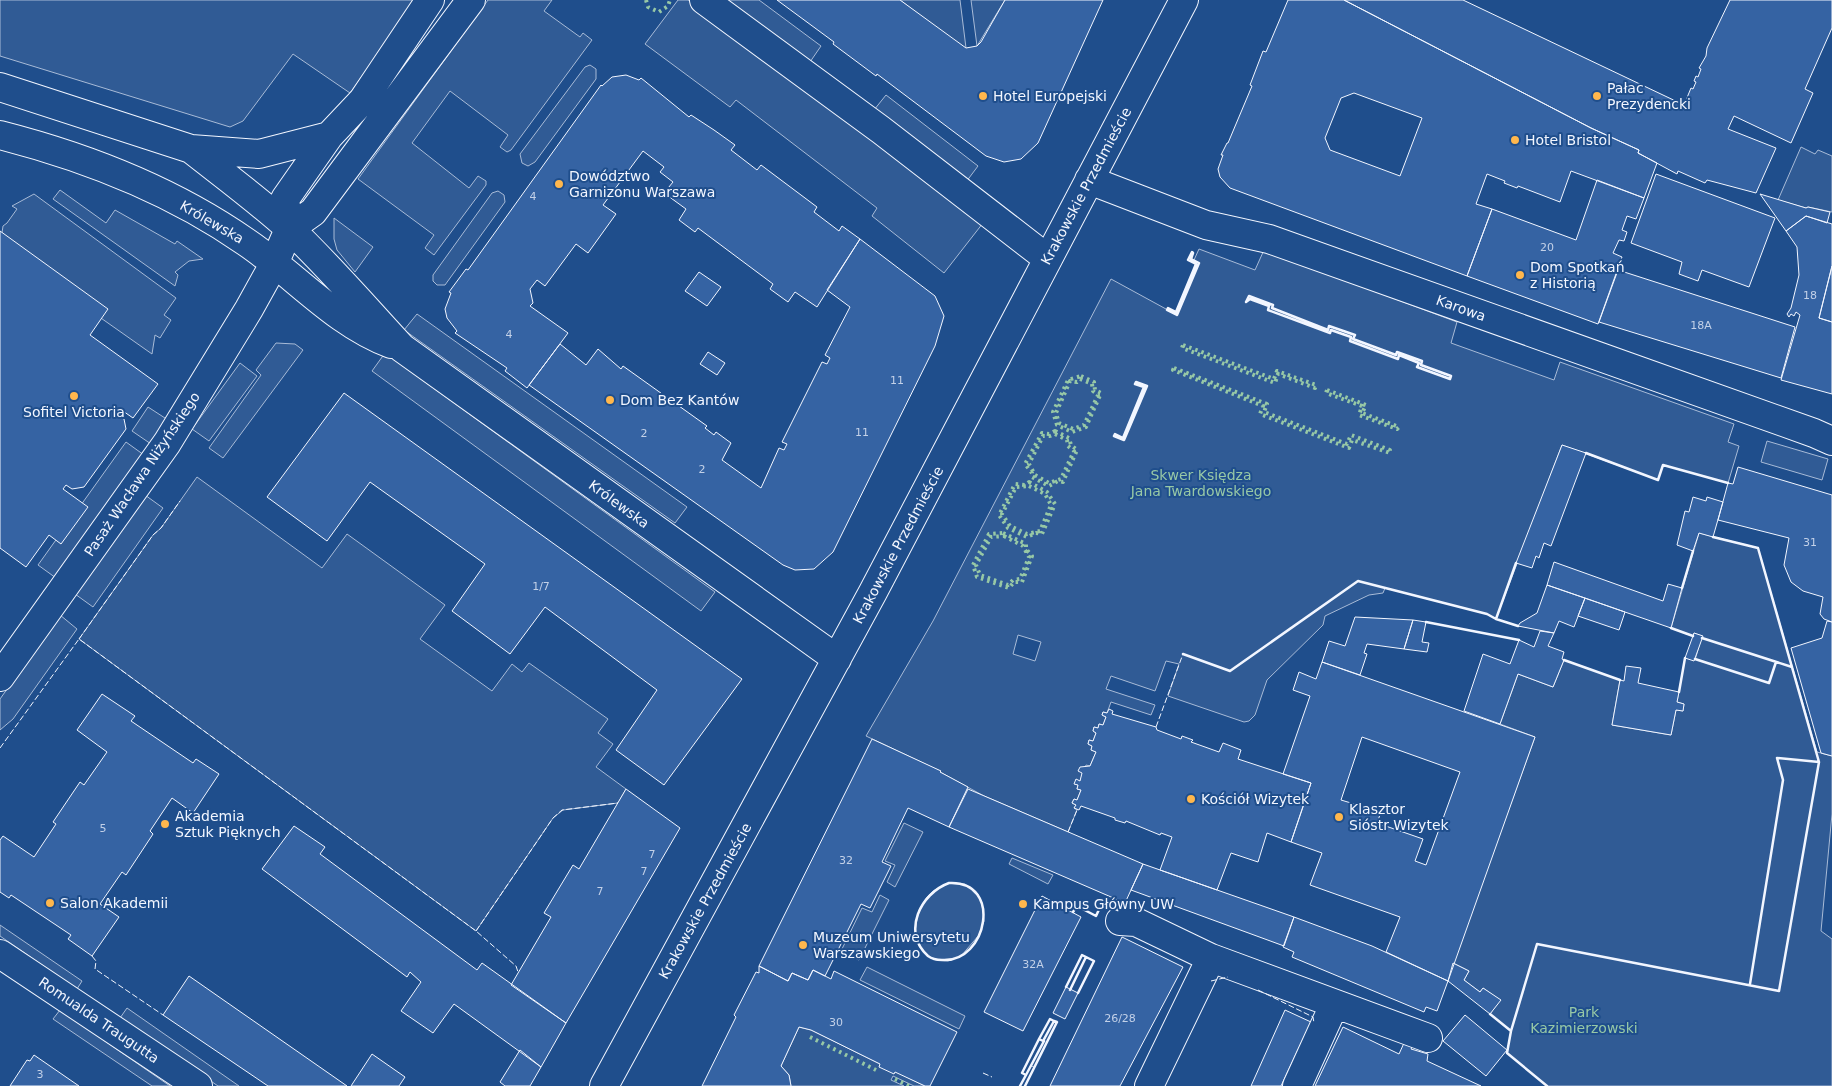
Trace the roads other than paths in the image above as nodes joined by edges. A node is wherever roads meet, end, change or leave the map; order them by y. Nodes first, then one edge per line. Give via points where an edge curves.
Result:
1 (430, 0) edge
2 (471, 0) edge
3 (704, 0) edge
4 (1184, 0) edge
5 (0, 87) edge
6 (0, 135) edge
7 (329, 136) junction
8 (191, 149) junction
9 (1090, 180) junction
10 (289, 229) junction
11 (1048, 258) junction
12 (274, 264) junction
13 (402, 348) junction
14 (1832, 442) edge
15 (837, 659) junction
16 (0, 677) edge
17 (1120, 921) dead end
18 (0, 954) edge
19 (1211, 958) junction
20 (1334, 1005) junction
21 (1428, 1038) dead end
22 (198, 1086) edge
23 (604, 1086) edge
24 (1149, 1086) edge
25 (1297, 1086) edge

1 - 7 street via 362,100
2 - 10 street via 314,212
3 - 11 street
4 - 9 street, Krakowskie Przedmieście
5 - 8 street
6 - 12 street, Królewska via 138,182 224,226
7 - 8 street via 259,154
7 - 10 street via 285,199
8 - 10 street, Królewska via 248,192
9 - 11 street, Krakowskie Przedmieście
9 - 14 street, Karowa via 1206,225 1270,239
10 - 12 street, Pasaż Wacława Niżyńskiego
10 - 13 street, Królewska via 344,283
11 - 15 street, Krakowskie Przedmieście
12 - 13 street, Królewska via 344,319 372,337
12 - 16 street, Pasaż Wacława Niżyńskiego via 167,443
13 - 15 street, Królewska
15 - 23 street, Krakowskie Przedmieście
17 - 19 street via 1136,922
18 - 22 street, Romualda Traugutta
19 - 20 street
19 - 24 street
20 - 21 street
20 - 25 street

